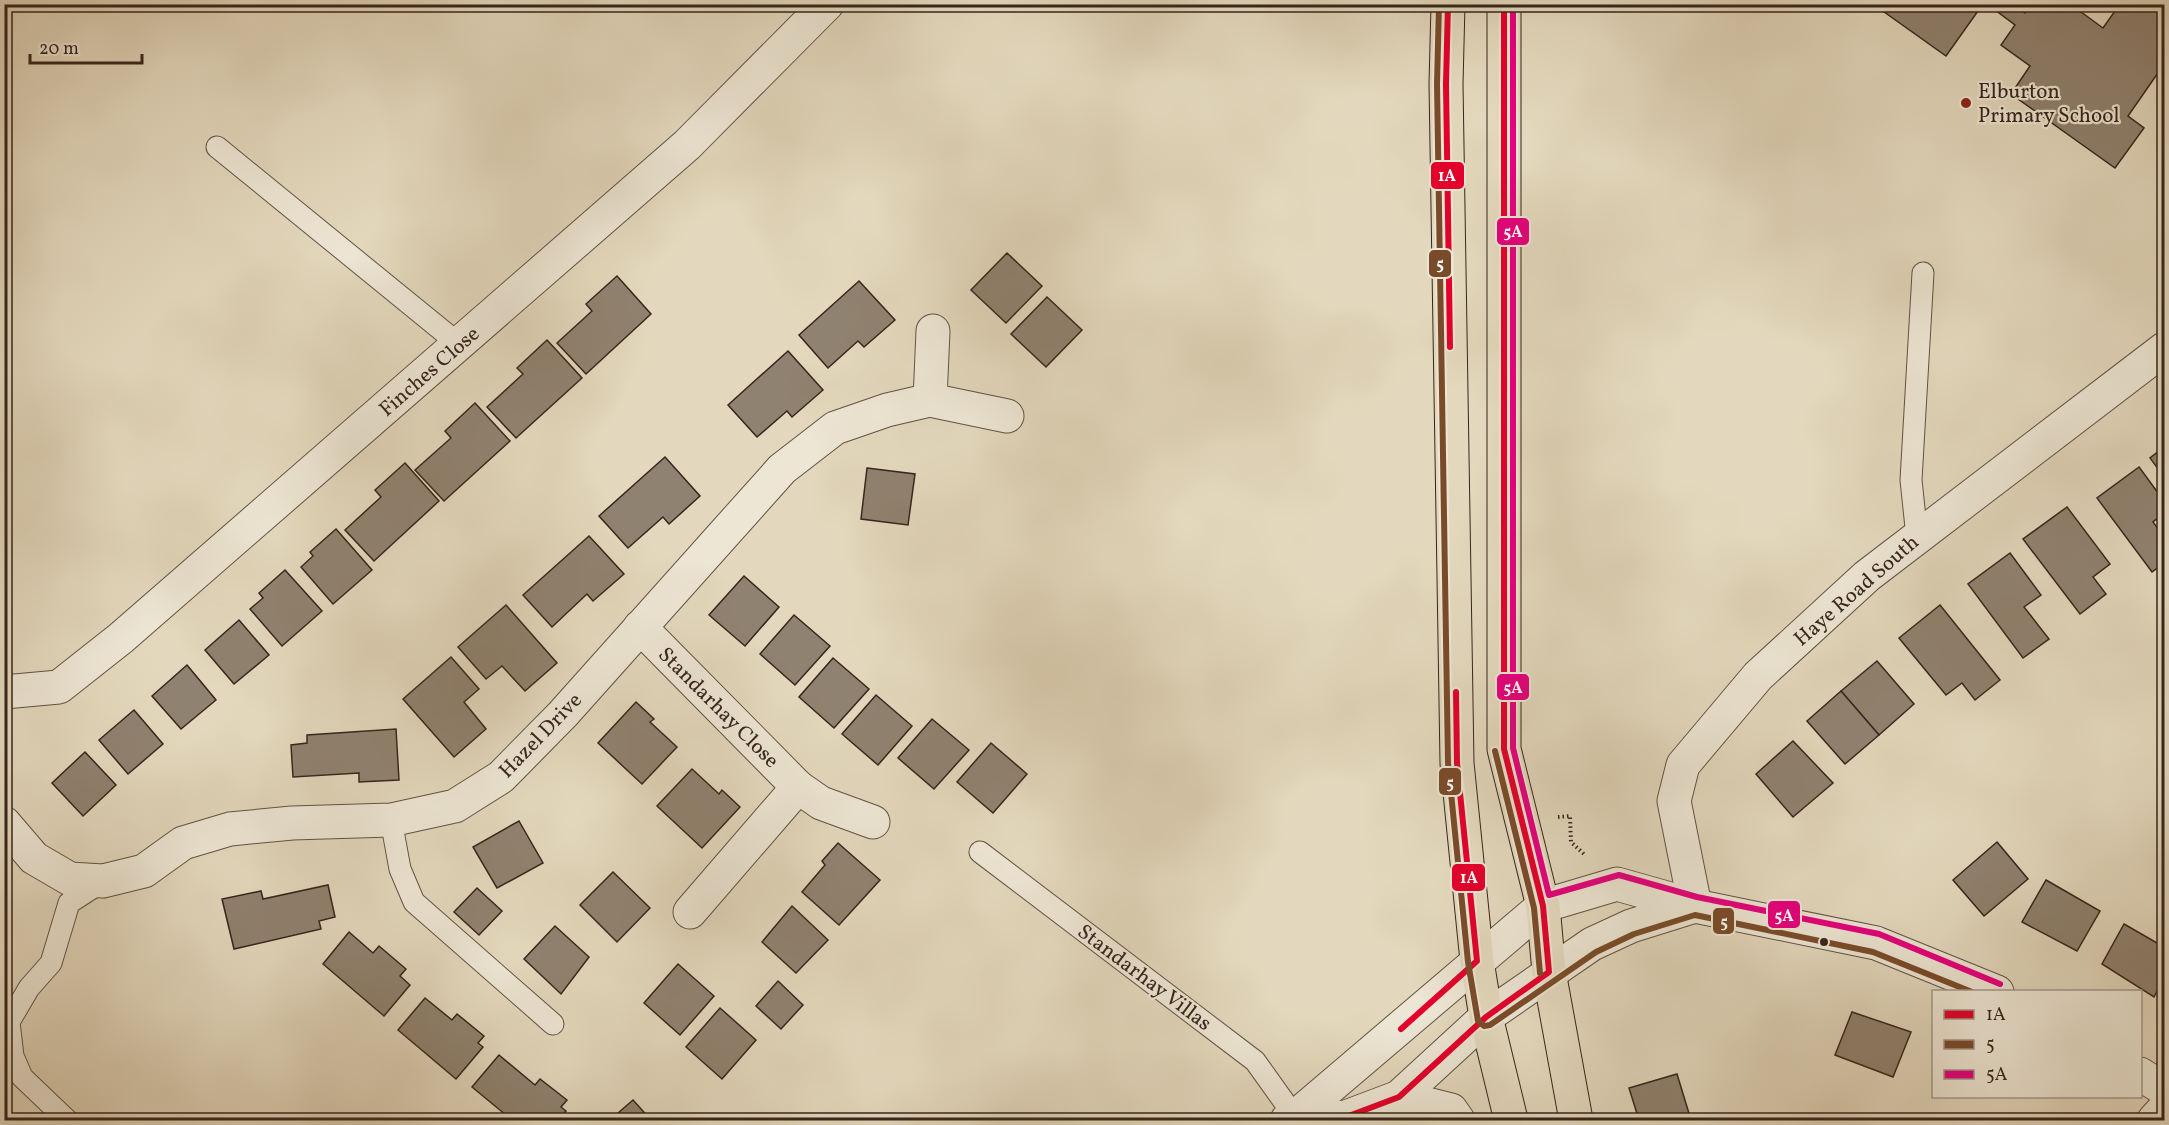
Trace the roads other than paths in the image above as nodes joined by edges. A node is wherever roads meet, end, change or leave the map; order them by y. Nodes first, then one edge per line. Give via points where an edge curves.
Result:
1 (827, 4) edge
2 (1448, 4) edge
3 (1504, 4) edge
4 (216, 147) dead end
5 (1923, 273) dead end
6 (933, 331) dead end
7 (460, 345) junction
8 (2164, 349) edge
9 (930, 400) junction
10 (1007, 416) dead end
11 (1917, 537) junction
12 (640, 627) junction
13 (4, 692) edge
14 (798, 787) junction
15 (391, 820) junction
16 (873, 822) dead end
17 (4, 823) edge
18 (980, 852) dead end
19 (103, 881) junction
20 (1543, 906) junction
21 (1695, 906) junction
22 (690, 912) dead end
23 (1477, 961) junction
24 (1549, 972) junction
25 (1992, 990) edge
26 (1486, 1017) junction
27 (554, 1024) dead end
28 (2142, 1075) edge
29 (2164, 1089) edge
30 (1399, 1097) junction
31 (2164, 1109) edge
32 (1291, 1119) edge
33 (67, 1120) edge
34 (1458, 1120) edge
35 (1511, 1120) edge
36 (1576, 1120) edge
37 (2154, 1120) edge

1 - 7 street, Finches Close via 687,145
2 - 23 main road via 1457,763
3 - 20 main road via 1504,749
4 - 7 lane
5 - 11 lane via 1911,480
6 - 9 street
7 - 13 street, Finches Close via 59,687
8 - 11 street, Haye Road South
9 - 10 street, Hazel Drive
9 - 12 street, Hazel Drive via 835,428 782,469
11 - 21 street, Haye Road South via 1867,576 1758,676 1683,765 1674,801
12 - 14 street, Standarhay Close
12 - 15 street, Hazel Drive via 501,777 455,806
14 - 16 street, Standarhay Close via 821,803
14 - 22 street
15 - 19 street, Hazel Drive via 230,829 183,843 144,871
15 - 27 lane via 400,869 414,902
17 - 19 street, Hazel Drive via 33,858 70,879
18 - 32 lane, Standarhay Villas via 1255,1061
19 - 33 lane via 69,903 51,963 29,988 9,1022 13,1056 22,1077
20 - 21 street via 1617,884
20 - 23 street
20 - 24 main road
21 - 24 street via 1631,926 1592,944
21 - 25 street via 1876,943
23 - 26 main road
23 - 32 street
24 - 26 street
24 - 36 main road
26 - 30 street
26 - 35 main road
28 - 29 street
30 - 32 street via 1346,1117
30 - 34 street via 1451,1110
31 - 37 street

